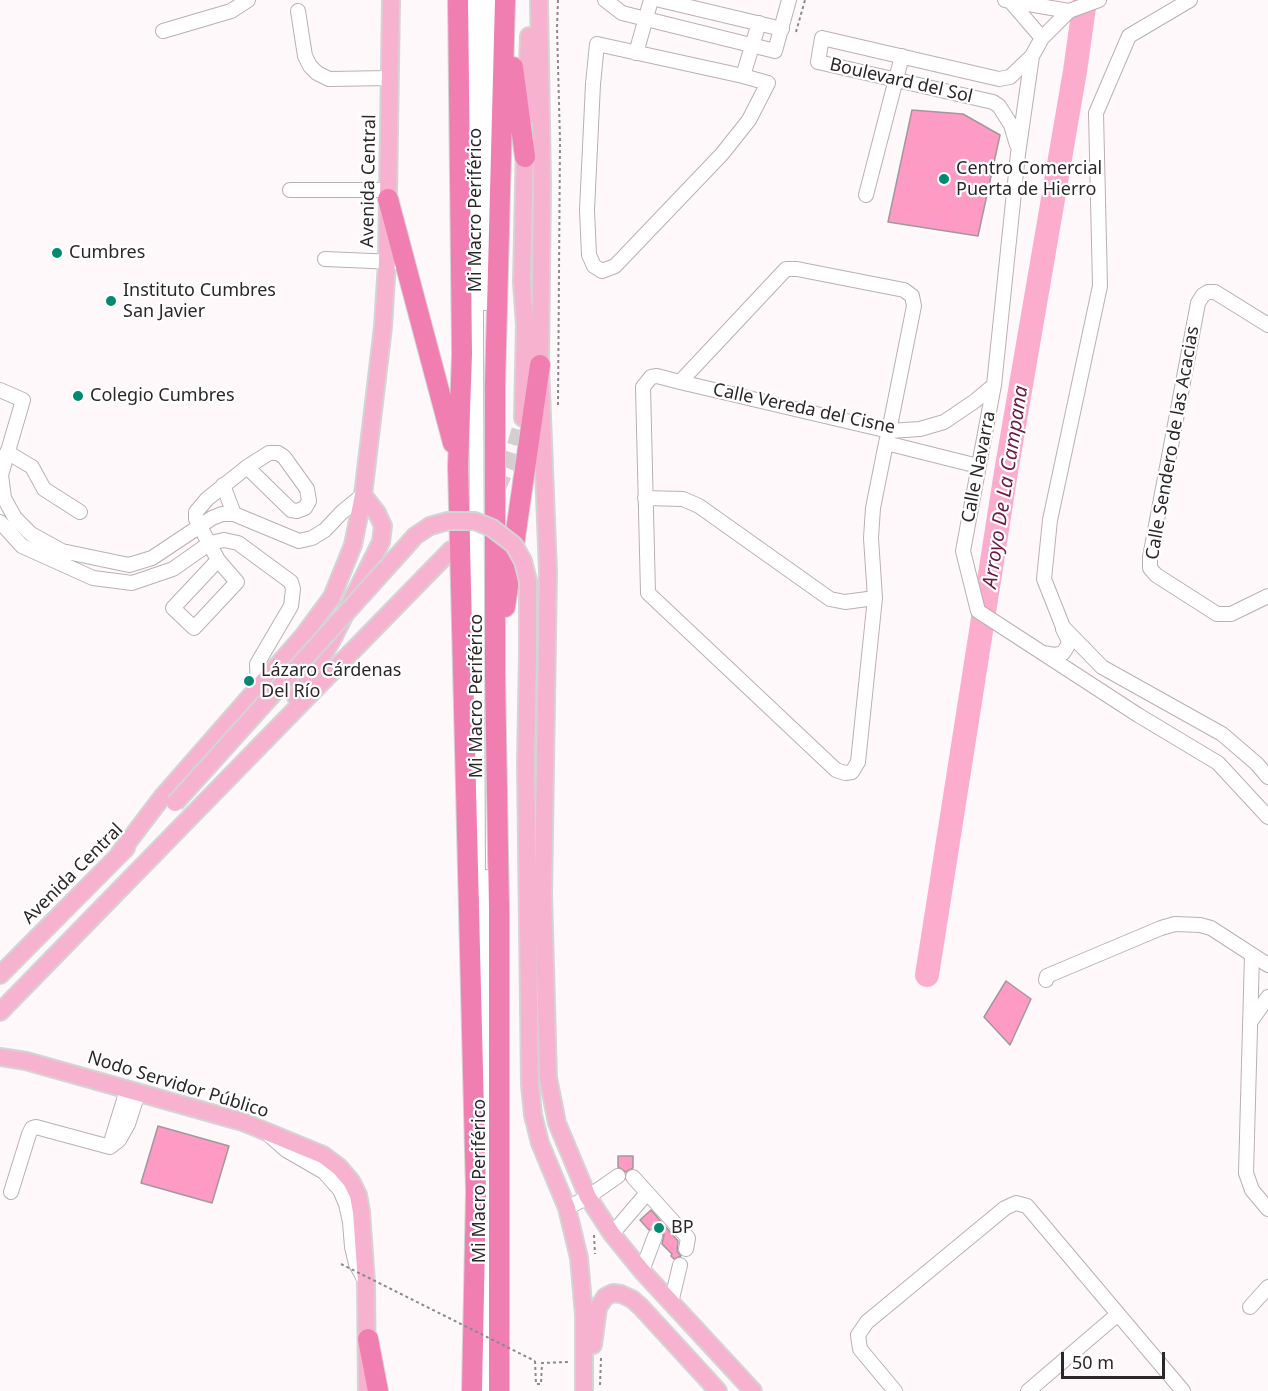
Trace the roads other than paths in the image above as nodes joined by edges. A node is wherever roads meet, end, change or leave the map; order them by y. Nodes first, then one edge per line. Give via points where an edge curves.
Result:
1 (248, 0) edge
2 (391, 0) edge
3 (458, 0) edge
4 (475, 0) edge
5 (489, 0) edge
6 (507, 0) edge
7 (530, 0) edge
8 (539, 0) edge
9 (605, 0) edge
10 (651, 0) edge
11 (660, 0) edge
12 (789, 0) edge
13 (1190, 0) edge
14 (1008, 1) edge
15 (1084, 6) edge
16 (298, 11) dead end
17 (646, 19) junction
18 (759, 23) junction
19 (782, 29) junction
20 (163, 31) dead end
21 (1042, 38) junction
22 (752, 46) junction
23 (636, 52) junction
24 (902, 56) junction
25 (1032, 56) junction
26 (743, 76) junction
27 (390, 78) junction
28 (895, 81) junction
29 (1018, 154) junction
30 (525, 157) junction
31 (290, 190) dead end
32 (388, 195) junction
33 (866, 195) dead end
34 (325, 259) dead end
35 (397, 262) junction
36 (1268, 325) edge
37 (540, 365) junction
38 (680, 382) junction
39 (994, 385) junction
40 (0, 390) edge
41 (523, 418) tunnel mouth
42 (887, 437) junction
43 (7, 452) junction
44 (459, 466) junction
45 (978, 466) junction
46 (247, 467) junction
47 (223, 485) junction
48 (363, 495) junction
49 (645, 498) junction
50 (80, 512) dead end
51 (234, 514) junction
52 (1, 525) edge
53 (198, 526) junction
54 (32, 534) junction
55 (210, 543) junction
56 (22, 546) junction
57 (451, 550) tunnel mouth
58 (218, 560) junction
59 (1268, 596) edge
60 (875, 598) junction
61 (1063, 627) junction
62 (1041, 653) junction
63 (495, 675) junction
64 (258, 690) junction
65 (276, 728) junction
66 (1268, 777) edge
67 (1268, 817) edge
68 (119, 854) junction
69 (1252, 955) junction
70 (1268, 965) edge
71 (0, 975) edge
72 (1046, 980) dead end
73 (1268, 997) edge
74 (0, 1012) edge
75 (1251, 1021) junction
76 (0, 1058) edge
77 (132, 1091) junction
78 (618, 1176) dead end
79 (633, 1177) dead end
80 (11, 1192) dead end
81 (647, 1193) junction
82 (588, 1197) junction
83 (567, 1208) junction
84 (1268, 1209) edge
85 (612, 1234) junction
86 (655, 1236) tunnel mouth
87 (686, 1249) dead end
88 (680, 1265) dead end
89 (642, 1271) junction
90 (1268, 1287) edge
91 (671, 1303) junction
92 (1250, 1307) dead end
93 (1118, 1314) junction
94 (368, 1339) junction
95 (367, 1391) edge
96 (378, 1391) edge
97 (471, 1391) edge
98 (480, 1391) edge
99 (488, 1391) edge
100 (499, 1391) edge
101 (586, 1391) edge
102 (718, 1391) edge
103 (753, 1391) edge
104 (895, 1391) edge
105 (1028, 1391) edge
106 (1183, 1391) edge

1 - 20 street via 231,11
2 - 27 main road, Avenida Central
3 - 44 highway via 462,343
4 - 98 street, Mi Macro Periférico
5 - 99 street, Mi Macro Periférico via 485,366
6 - 30 highway
6 - 63 highway via 495,373
7 - 30 main road
8 - 37 main road
9 - 17 street via 622,13
10 - 17 street
11 - 18 street
12 - 19 street
13 - 61 street via 1129,36 1096,113 1100,286 1050,520 1044,579
14 - 15 street
14 - 21 street
15 - 21 street, Calle Navarra
16 - 27 street via 305,56 317,73 329,79
17 - 22 street
17 - 23 street
18 - 19 street
18 - 22 street
19 - 22 street via 775,51
21 - 25 street, Calle Navarra
22 - 26 street
23 - 26 street
23 - 26 street via 597,44 587,210 589,255 594,267 602,270 615,266 689,190 749,120 768,83
24 - 25 street, Boulevard del Sol via 999,79 1010,76
24 - 28 street
24 - 28 street, Boulevard del Sol via 822,38 818,62
25 - 29 street, Calle Navarra
27 - 32 main road, Avenida Central
28 - 29 street, Boulevard del Sol via 993,102 1011,125
28 - 33 street
29 - 39 street, Calle Navarra
30 - 41 main road
31 - 32 street
32 - 35 highway
34 - 35 street
35 - 44 highway
35 - 48 main road, Avenida Central via 379,362
36 - 59 street, Calle Sendero de las Acacias via 1215,292 1203,295 1198,303 1150,557 1150,568 1156,575 1217,614 1231,614
37 - 63 highway
37 - 82 main road via 548,572 543,894 548,1078 557,1123
38 - 42 street, Calle Vereda del Cisne
38 - 42 street via 786,269 904,290 912,296 914,306
38 - 49 street, Calle Vereda del Cisne via 657,376 643,387
39 - 42 street, Calle Vereda del Cisne via 944,422
39 - 45 street, Calle Navarra
40 - 43 street via 23,400
42 - 45 street, Calle Vereda del Cisne
42 - 60 street via 873,508
43 - 50 street via 32,467 44,489
43 - 54 street via 1,475 4,498 15,518
44 - 97 highway via 476,1192
45 - 62 street, Calle Navarra via 963,551 984,615
46 - 46 street via 291,510 297,511 309,501 307,489 278,453 269,453
46 - 47 street
47 - 51 street
47 - 53 street via 196,513
48 - 51 street via 325,530 299,541
48 - 64 main road, Avenida Central via 353,545 332,597
48 - 65 main road via 383,526 381,542 332,642
49 - 60 street via 683,499 699,506 830,599 845,602
49 - 60 street via 648,593 836,770 845,773 852,772 858,762
51 - 53 street via 222,514
52 - 56 street
53 - 54 street via 152,558 129,565 62,551
53 - 55 street
54 - 56 street
55 - 56 street via 173,569 132,583 93,578
55 - 58 street
55 - 64 street via 238,543 291,582 291,606 257,664
57 - 65 main road
58 - 58 street via 237,582 194,628 173,608
61 - 62 street via 1069,641 1063,653
61 - 66 street via 1102,667 1222,734
62 - 67 street, Calle Navarra via 1218,763
63 - 100 highway
64 - 68 main road, Avenida Central via 163,796
65 - 74 main road
68 - 71 main road, Avenida Central
68 - 83 main road, Avenida Central, bridge via 175,803 415,536 448,521 475,521 500,532 524,561 528,581 530,1085 540,1143
69 - 70 street
69 - 72 street via 1211,928 1175,924 1047,976
69 - 75 street
73 - 75 street
75 - 84 street via 1246,1173 1252,1190
76 - 77 main road, Nodo Servidor Público via 26,1061
77 - 80 street via 110,1147 32,1128
77 - 94 main road, Nodo Servidor Público via 243,1122 323,1155 339,1167 351,1181 362,1212
78 - 82 street
79 - 81 street
81 - 85 street
81 - 87 street via 688,1238
82 - 83 street
82 - 85 main road
83 - 101 main road, Avenida Central via 579,1258
85 - 89 main road
86 - 89 street
88 - 91 street
89 - 91 main road
90 - 92 street
91 - 103 main road
93 - 104 street via 1027,1206 1016,1203 867,1322 858,1335 860,1349
93 - 105 street
93 - 106 street
94 - 95 main road, Nodo Servidor Público
94 - 96 highway
101 - 102 main road via 598,1308 613,1293 621,1293 641,1307

